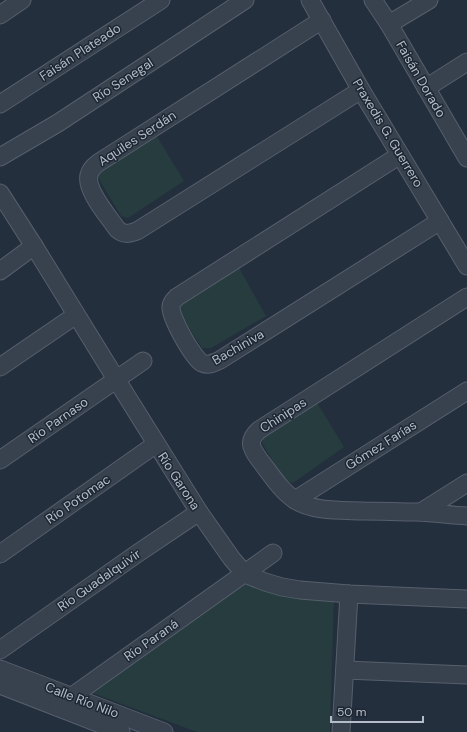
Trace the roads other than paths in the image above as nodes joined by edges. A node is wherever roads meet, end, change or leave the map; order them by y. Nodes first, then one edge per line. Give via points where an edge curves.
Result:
1 (22, 0) edge
2 (161, 0) edge
3 (245, 0) edge
4 (310, 0) edge
5 (373, 0) edge
6 (429, 0) edge
7 (0, 15) edge
8 (322, 20) junction
9 (389, 24) junction
10 (467, 62) edge
11 (426, 88) junction
12 (361, 90) junction
13 (0, 104) edge
14 (465, 151) edge
15 (400, 156) junction
16 (0, 157) edge
17 (0, 193) edge
18 (440, 221) junction
19 (34, 246) junction
20 (467, 266) edge
21 (0, 271) edge
22 (467, 297) edge
23 (76, 315) junction
24 (143, 361) dead end
25 (0, 367) edge
26 (116, 380) junction
27 (467, 391) edge
28 (156, 444) junction
29 (0, 460) edge
30 (467, 483) edge
31 (295, 500) junction
32 (199, 512) junction
33 (421, 512) junction
34 (467, 516) edge
35 (273, 553) dead end
36 (0, 554) edge
37 (245, 574) junction
38 (349, 594) junction
39 (467, 599) edge
40 (0, 650) edge
41 (0, 669) edge
42 (345, 670) junction
43 (467, 675) edge
44 (0, 685) edge
45 (72, 696) junction
46 (57, 707) junction
47 (121, 732) edge
48 (164, 732) edge
49 (341, 732) edge

1 - 7 street
2 - 13 street, Faisán Plateado
3 - 16 street, Río Senegal
4 - 8 street, Praxedis G. Guerrero
5 - 9 street, Faisán Dorado
6 - 9 street
8 - 12 street, Praxedis G. Guerrero
8 - 12 street, Aquiles Serdán via 98,163 89,174 88,182 93,195 117,229 125,234 136,231
9 - 11 street, Faisán Dorado
10 - 11 street
11 - 14 street, Faisán Dorado
12 - 15 street, Praxedis G. Guerrero
15 - 18 street, Praxedis G. Guerrero
15 - 18 street, Bachiniva via 177,297 170,308 172,317 193,355 207,365 220,360
17 - 19 street, Río Garona
18 - 20 street, Praxedis G. Guerrero
19 - 21 street
19 - 23 street, Río Garona
22 - 31 street, Chinipas via 254,434 251,443 255,453 281,488
23 - 25 street
23 - 26 street, Río Garona
24 - 26 street, Río Parnaso
26 - 28 street, Río Garona
26 - 29 street, Río Parnaso
27 - 31 street, Gómez Farías
28 - 32 street, Río Garona
28 - 36 street, Río Potomac
30 - 33 street
31 - 33 street, Chinipas via 305,505 336,510
32 - 37 street, Río Garona
32 - 40 street, Río Guadalquivir
33 - 34 street, Chinipas
35 - 37 street, Río Paraná
37 - 38 street, Río Garona via 282,587
37 - 45 street, Río Paraná
38 - 39 street, Río Garona
38 - 42 street
41 - 45 street, Calle Río Nilo
42 - 43 street
42 - 49 street
44 - 46 street, Calle Río Nilo
45 - 46 street, Río Paraná
45 - 48 street, Calle Río Nilo
46 - 47 street, Calle Río Nilo

